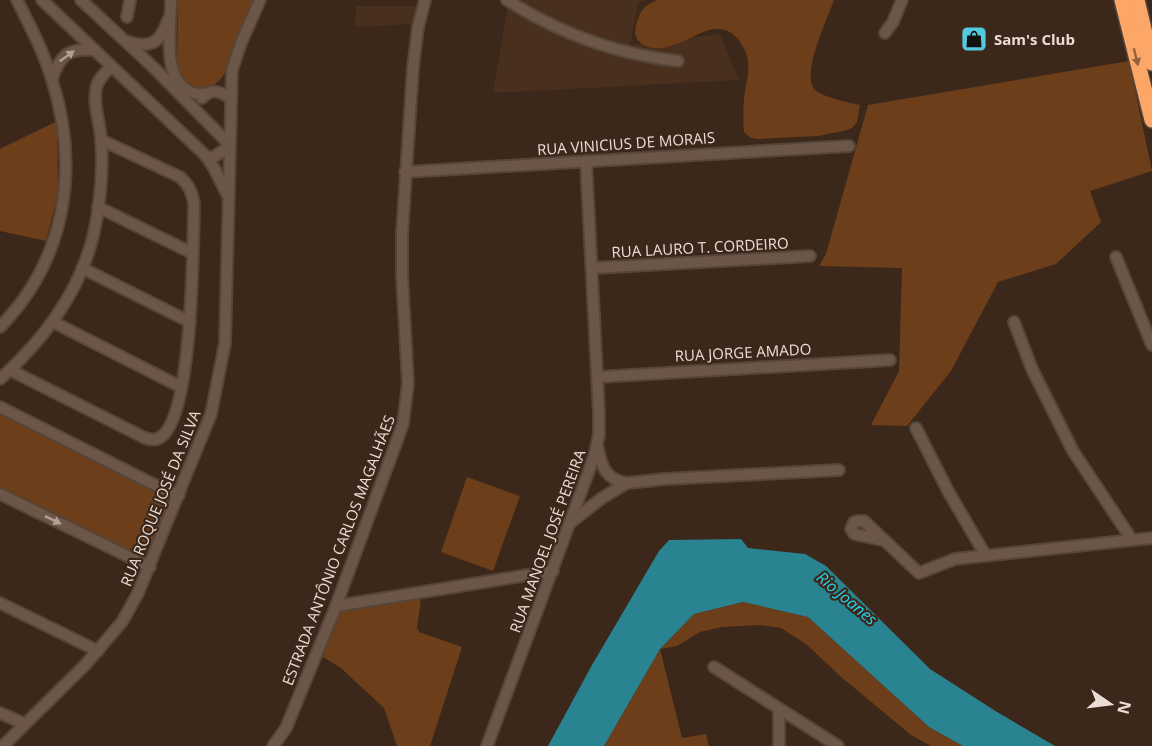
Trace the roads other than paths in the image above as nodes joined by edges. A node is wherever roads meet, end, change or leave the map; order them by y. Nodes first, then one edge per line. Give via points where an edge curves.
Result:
1 (17, 0) edge
2 (42, 0) edge
3 (81, 0) edge
4 (130, 0) edge
5 (260, 0) edge
6 (425, 0) edge
7 (507, 0) edge
8 (902, 0) edge
9 (1122, 0) edge
10 (1137, 0) edge
11 (171, 5) edge
12 (127, 16) dead end
13 (885, 33) dead end
14 (123, 39) junction
15 (152, 43) junction
16 (94, 50) junction
17 (171, 55) junction
18 (144, 60) junction
19 (678, 61) dead end
20 (1152, 63) edge
21 (111, 67) junction
22 (153, 68) junction
23 (232, 70) junction
24 (52, 79) junction
25 (210, 93) junction
26 (230, 98) junction
27 (200, 113) junction
28 (230, 117) junction
29 (1152, 120) edge
30 (210, 123) junction
31 (101, 140) junction
32 (229, 145) junction
33 (849, 146) dead end
34 (211, 161) junction
35 (586, 161) junction
36 (229, 170) junction
37 (405, 172) junction
38 (229, 198) junction
39 (98, 207) junction
40 (192, 253) junction
41 (810, 256) dead end
42 (1116, 257) dead end
43 (82, 268) junction
44 (592, 268) junction
45 (53, 322) junction
46 (190, 322) junction
47 (1014, 322) dead end
48 (0, 327) edge
49 (1152, 345) edge
50 (890, 360) dead end
51 (10, 370) junction
52 (598, 377) junction
53 (0, 379) edge
54 (181, 387) junction
55 (0, 407) edge
56 (916, 428) dead end
57 (598, 444) junction
58 (839, 470) dead end
59 (627, 483) junction
60 (0, 494) edge
61 (179, 495) junction
62 (570, 523) junction
63 (1152, 538) edge
64 (882, 540) dead end
65 (1132, 540) junction
66 (986, 556) junction
67 (150, 567) junction
68 (553, 571) junction
69 (0, 603) edge
70 (335, 609) junction
71 (98, 651) junction
72 (714, 668) dead end
73 (779, 709) junction
74 (0, 712) edge
75 (25, 724) junction
76 (280, 741) edge
77 (3, 746) edge
78 (273, 746) edge
79 (487, 746) edge
80 (779, 746) edge
81 (838, 746) edge

1 - 24 street
2 - 16 street
3 - 14 street
4 - 12 street
5 - 23 street, RUA ROQUE JOSÉ DA SILVA
6 - 37 street, ESTRADA ANTÔNIO CARLOS MAGALHÃES via 415,43
7 - 19 street via 580,39
8 - 13 street
9 -> 29 highway
10 - 20 highway
11 - 15 street via 163,33
11 - 17 street
14 - 15 street via 139,45
14 - 18 street
15 - 17 street via 165,44
15 - 18 street via 143,52
16 - 21 street
24 -> 16 street via 67,53
17 - 22 street via 165,66
17 - 25 street via 173,73 183,90 196,95
18 - 22 street
21 - 31 street via 96,88
21 - 34 street
22 - 27 street
23 - 25 street
23 - 26 street, RUA ROQUE JOSÉ DA SILVA
24 - 48 street via 65,153 59,226 31,289
25 - 26 street via 222,92
25 - 27 street via 200,105
26 - 28 street, RUA ROQUE JOSÉ DA SILVA
27 - 30 street
28 - 30 street
28 - 32 street, RUA ROQUE JOSÉ DA SILVA
30 - 32 street
31 - 39 street
31 - 40 street via 180,177 190,187 194,204
32 - 34 street
32 - 36 street, RUA ROQUE JOSÉ DA SILVA
33 - 35 street, RUA VINICIUS DE MORAIS
34 - 36 street
34 - 38 street
35 - 37 street, RUA VINICIUS DE MORAIS
35 - 44 street, RUA MANOEL JOSÉ PEREIRA
36 - 38 street, RUA ROQUE JOSÉ DA SILVA
37 - 70 street, ESTRADA ANTÔNIO CARLOS MAGALHÃES via 401,255 406,409 394,453
38 - 61 street, RUA ROQUE JOSÉ DA SILVA via 227,321 222,368 211,414
39 - 40 street
39 - 43 street
40 - 46 street
41 - 44 street, RUA LAURO T. CORDEIRO
42 - 49 street
43 - 45 street
43 - 46 street
44 - 52 street, RUA MANOEL JOSÉ PEREIRA
45 - 51 street
45 - 54 street
46 - 54 street
47 - 65 street via 1032,369 1073,450
50 - 52 street, RUA JORGE AMADO
51 - 53 street
51 - 54 street via 150,439 162,438 166,432
52 - 57 street, RUA MANOEL JOSÉ PEREIRA
55 - 61 street
56 - 66 street
57 - 59 street via 606,473 613,480
57 - 62 street, RUA MANOEL JOSÉ PEREIRA
58 - 59 street
59 - 62 street
60 -> 67 street
61 - 67 street, RUA ROQUE JOSÉ DA SILVA
62 - 68 street, RUA MANOEL JOSÉ PEREIRA
63 - 65 street
64 - 66 street via 919,573 955,559
65 - 66 street
67 - 71 street, RUA ROQUE JOSÉ DA SILVA via 122,622
68 - 70 street
68 - 79 street, RUA MANOEL JOSÉ PEREIRA
69 - 71 street
70 - 76 street, ESTRADA ANTÔNIO CARLOS MAGALHÃES
71 - 75 street, RUA ROQUE JOSÉ DA SILVA
72 - 73 street
73 - 80 street
73 - 81 street
74 - 75 street
75 - 77 street, RUA ROQUE JOSÉ DA SILVA
76 - 78 street, ESTRADA ANTÔNIO CARLOS MAGALHÃES

